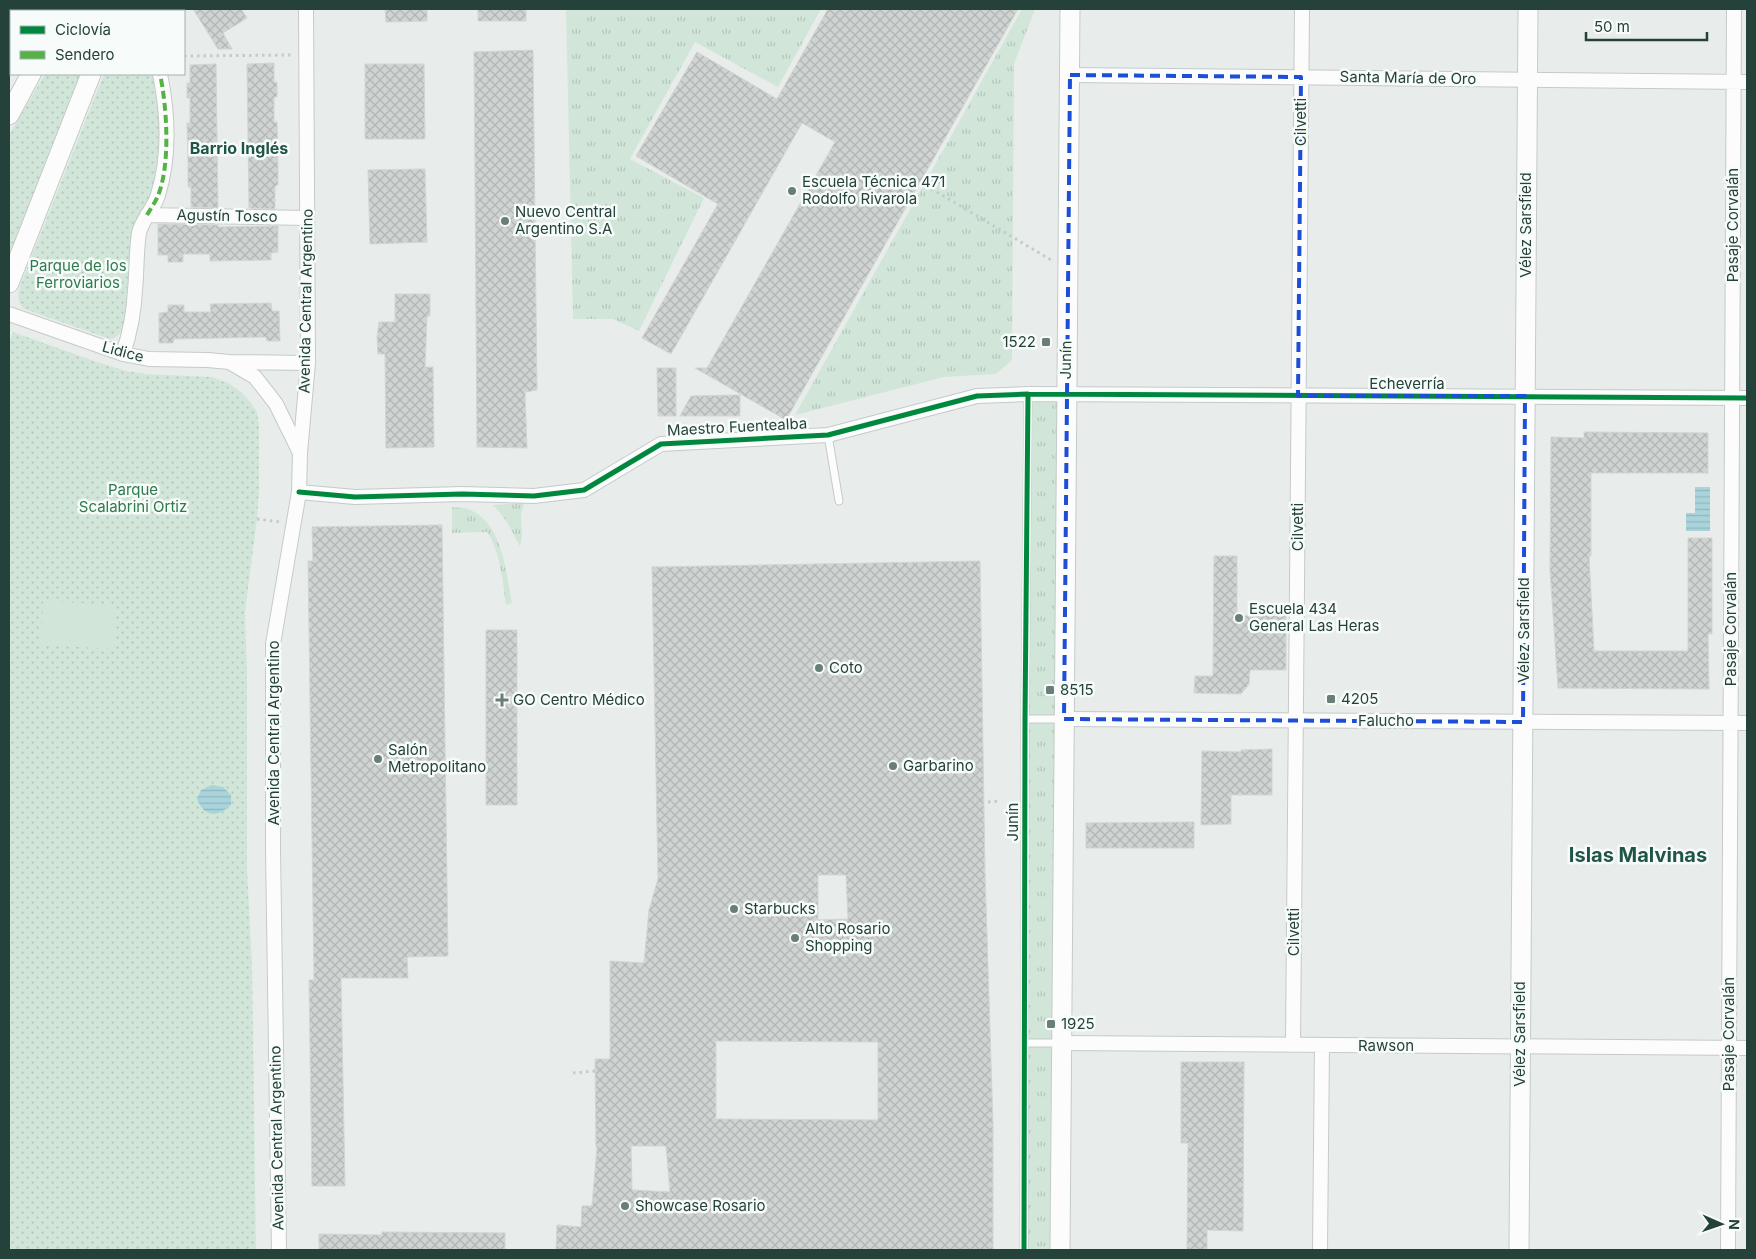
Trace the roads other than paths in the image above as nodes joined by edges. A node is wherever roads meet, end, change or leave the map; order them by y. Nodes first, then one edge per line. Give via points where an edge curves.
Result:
1 (306, 9) edge
2 (1070, 9) edge
3 (1302, 9) edge
4 (1528, 9) edge
5 (1734, 9) edge
6 (30, 75) edge
7 (91, 75) edge
8 (160, 75) edge
9 (1070, 75) junction
10 (1301, 77) junction
11 (1528, 79) junction
12 (1740, 81) edge
13 (9, 115) edge
14 (146, 215) junction
15 (307, 218) junction
16 (9, 283) edge
17 (13, 318) edge
18 (123, 354) junction
19 (229, 362) junction
20 (308, 363) junction
21 (1028, 394) junction
22 (1066, 395) junction
23 (1298, 396) junction
24 (1525, 396) junction
25 (1732, 398) junction
26 (1747, 398) edge
27 (828, 435) junction
28 (300, 454) junction
29 (299, 492) junction
30 (839, 501) dead end
31 (1025, 719) junction
32 (1064, 719) junction
33 (1296, 720) junction
34 (1523, 722) junction
35 (1730, 723) junction
36 (1747, 723) edge
37 (1025, 1043) junction
38 (1061, 1043) junction
39 (1293, 1045) junction
40 (1322, 1045) junction
41 (1520, 1047) junction
42 (1729, 1048) junction
43 (1747, 1048) edge
44 (279, 1250) edge
45 (1024, 1250) edge
46 (1060, 1250) edge
47 (1320, 1250) edge
48 (1519, 1250) edge
49 (1728, 1250) edge

1 - 15 street, Avenida Central Argentino
2 - 9 main road, Junín
3 - 10 street, Cilvetti
4 - 11 main road, Vélez Sarsfield
5 - 12 street, Pasaje Corvalán
6 - 13 main road
7 - 16 main road
8 - 14 street via 166,117 166,150 157,198
9 - 10 street, Santa María de Oro
9 - 22 main road, Junín
10 - 11 street, Santa María de Oro
10 - 23 street, Cilvetti
11 - 12 street, Santa María de Oro
11 - 24 main road, Vélez Sarsfield
12 - 25 street, Pasaje Corvalán
14 - 15 street, Agustín Tosco
14 - 18 street via 140,230 130,331
15 - 20 street, Avenida Central Argentino
17 - 18 street, Lidice
18 - 19 street, Lidice via 149,359
19 - 20 street, Lidice
19 - 28 street, Lidice via 254,377 276,404
20 - 28 street, Avenida Central Argentino
21 - 22 street, Maestro Fuentealba
21 - 27 street, Maestro Fuentealba via 977,396
21 - 31 lane, Junín
22 - 23 street, Echeverría
22 - 32 main road, Junín
23 - 24 street, Echeverría
23 - 33 street, Cilvetti
24 - 25 street, Echeverría
24 - 34 main road, Vélez Sarsfield
25 - 26 street, Echeverría
25 - 35 street, Pasaje Corvalán
27 - 29 street, Maestro Fuentealba via 661,444 584,490 534,496 355,497
27 - 30 lane
28 - 29 street, Avenida Central Argentino
29 - 44 street, Avenida Central Argentino via 273,644
31 - 32 lane, Falucho
31 - 37 lane, Junín
32 - 33 street, Falucho
32 - 38 main road, Junín
33 - 34 street, Falucho
33 - 39 street, Cilvetti
34 - 35 street, Falucho
34 - 41 main road, Vélez Sarsfield
35 - 36 street, Falucho
35 - 42 street, Pasaje Corvalán
37 - 38 lane, Rawson
37 - 45 lane, Junín
38 - 39 street, Rawson
38 - 46 main road, Junín
39 - 40 street, Rawson
40 - 41 street, Rawson
40 - 47 street
41 - 42 street, Rawson
41 - 48 main road, Vélez Sarsfield
42 - 43 street, Rawson
42 - 49 street, Pasaje Corvalán

